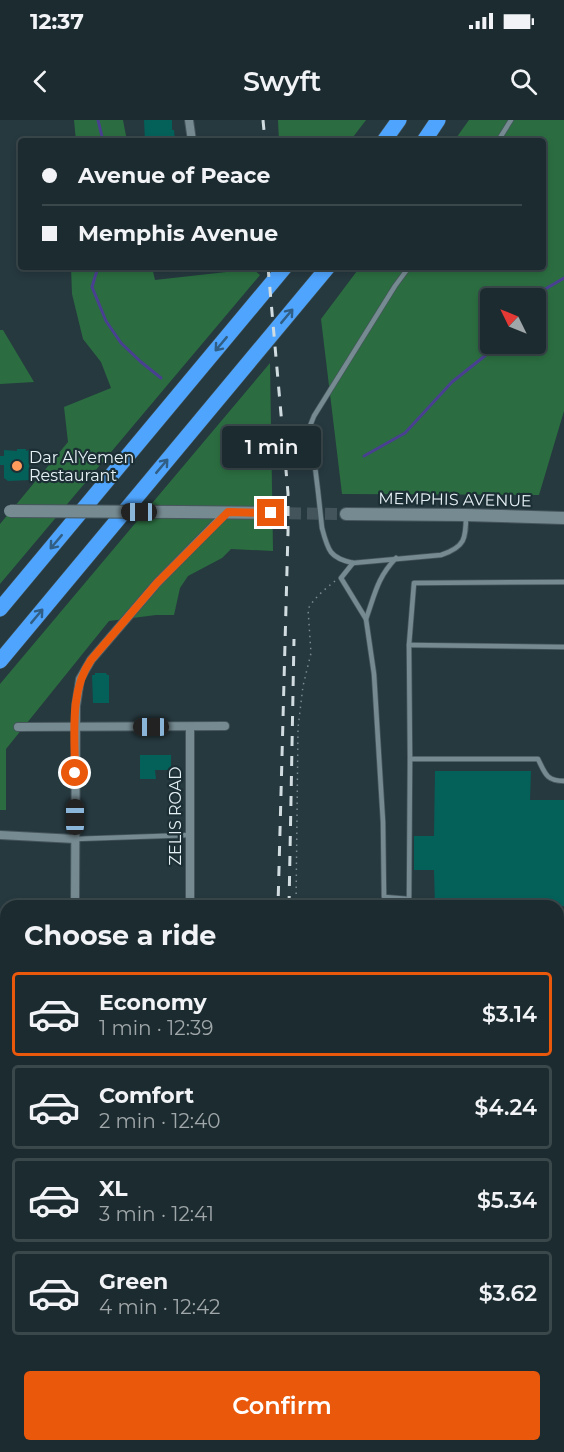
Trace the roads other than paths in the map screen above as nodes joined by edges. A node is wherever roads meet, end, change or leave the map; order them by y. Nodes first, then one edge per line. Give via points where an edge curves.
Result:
1 (189, 120) edge
2 (399, 120) edge
3 (438, 120) edge
4 (511, 120) edge
5 (192, 138) edge
6 (386, 138) edge
7 (426, 138) edge
8 (500, 138) edge
9 (282, 270) edge
10 (326, 270) edge
11 (407, 270) edge
12 (5, 511) edge
13 (228, 512) junction
14 (271, 513) tunnel mouth
15 (346, 514) tunnel mouth
16 (466, 514) junction
17 (564, 518) edge
18 (396, 558) junction
19 (353, 563) junction
20 (564, 582) edge
21 (0, 609) edge
22 (366, 619) junction
23 (409, 645) junction
24 (564, 647) edge
25 (0, 661) edge
26 (75, 726) junction
27 (225, 726) dead end
28 (18, 727) dead end
29 (190, 727) junction
30 (410, 759) junction
31 (564, 781) edge
32 (0, 835) edge
33 (190, 836) junction
34 (75, 839) junction
35 (384, 897) junction
36 (409, 899) joint
37 (75, 900) edge
38 (190, 900) edge
39 (384, 900) edge

1 - 5 street
2 - 6 highway
3 - 7 highway
4 - 8 lane
9 -> 21 highway
25 -> 10 highway
11 - 19 lane, bridge via 310,426 322,528 333,555
12 - 13 main road, bridge
13 - 14 main road
13 - 26 street via 157,583 85,668 77,690
15 - 16 main road, MEMPHIS AVENUE
16 - 17 main road, MEMPHIS AVENUE
16 - 18 lane via 464,541 453,551
18 - 19 lane
18 - 22 lane via 380,579
19 - 22 lane via 340,578
20 - 23 lane via 414,582
22 - 35 lane via 375,685
23 - 24 lane
23 - 30 lane
26 - 28 street
26 - 29 street
26 - 34 street
27 - 29 street
29 - 33 street, ZELIS ROAD
30 - 31 lane via 538,759 548,777
30 - 36 lane
32 - 34 street
33 - 34 lane
33 - 38 street, ZELIS ROAD
34 - 37 street
35 - 36 lane
35 - 39 lane

